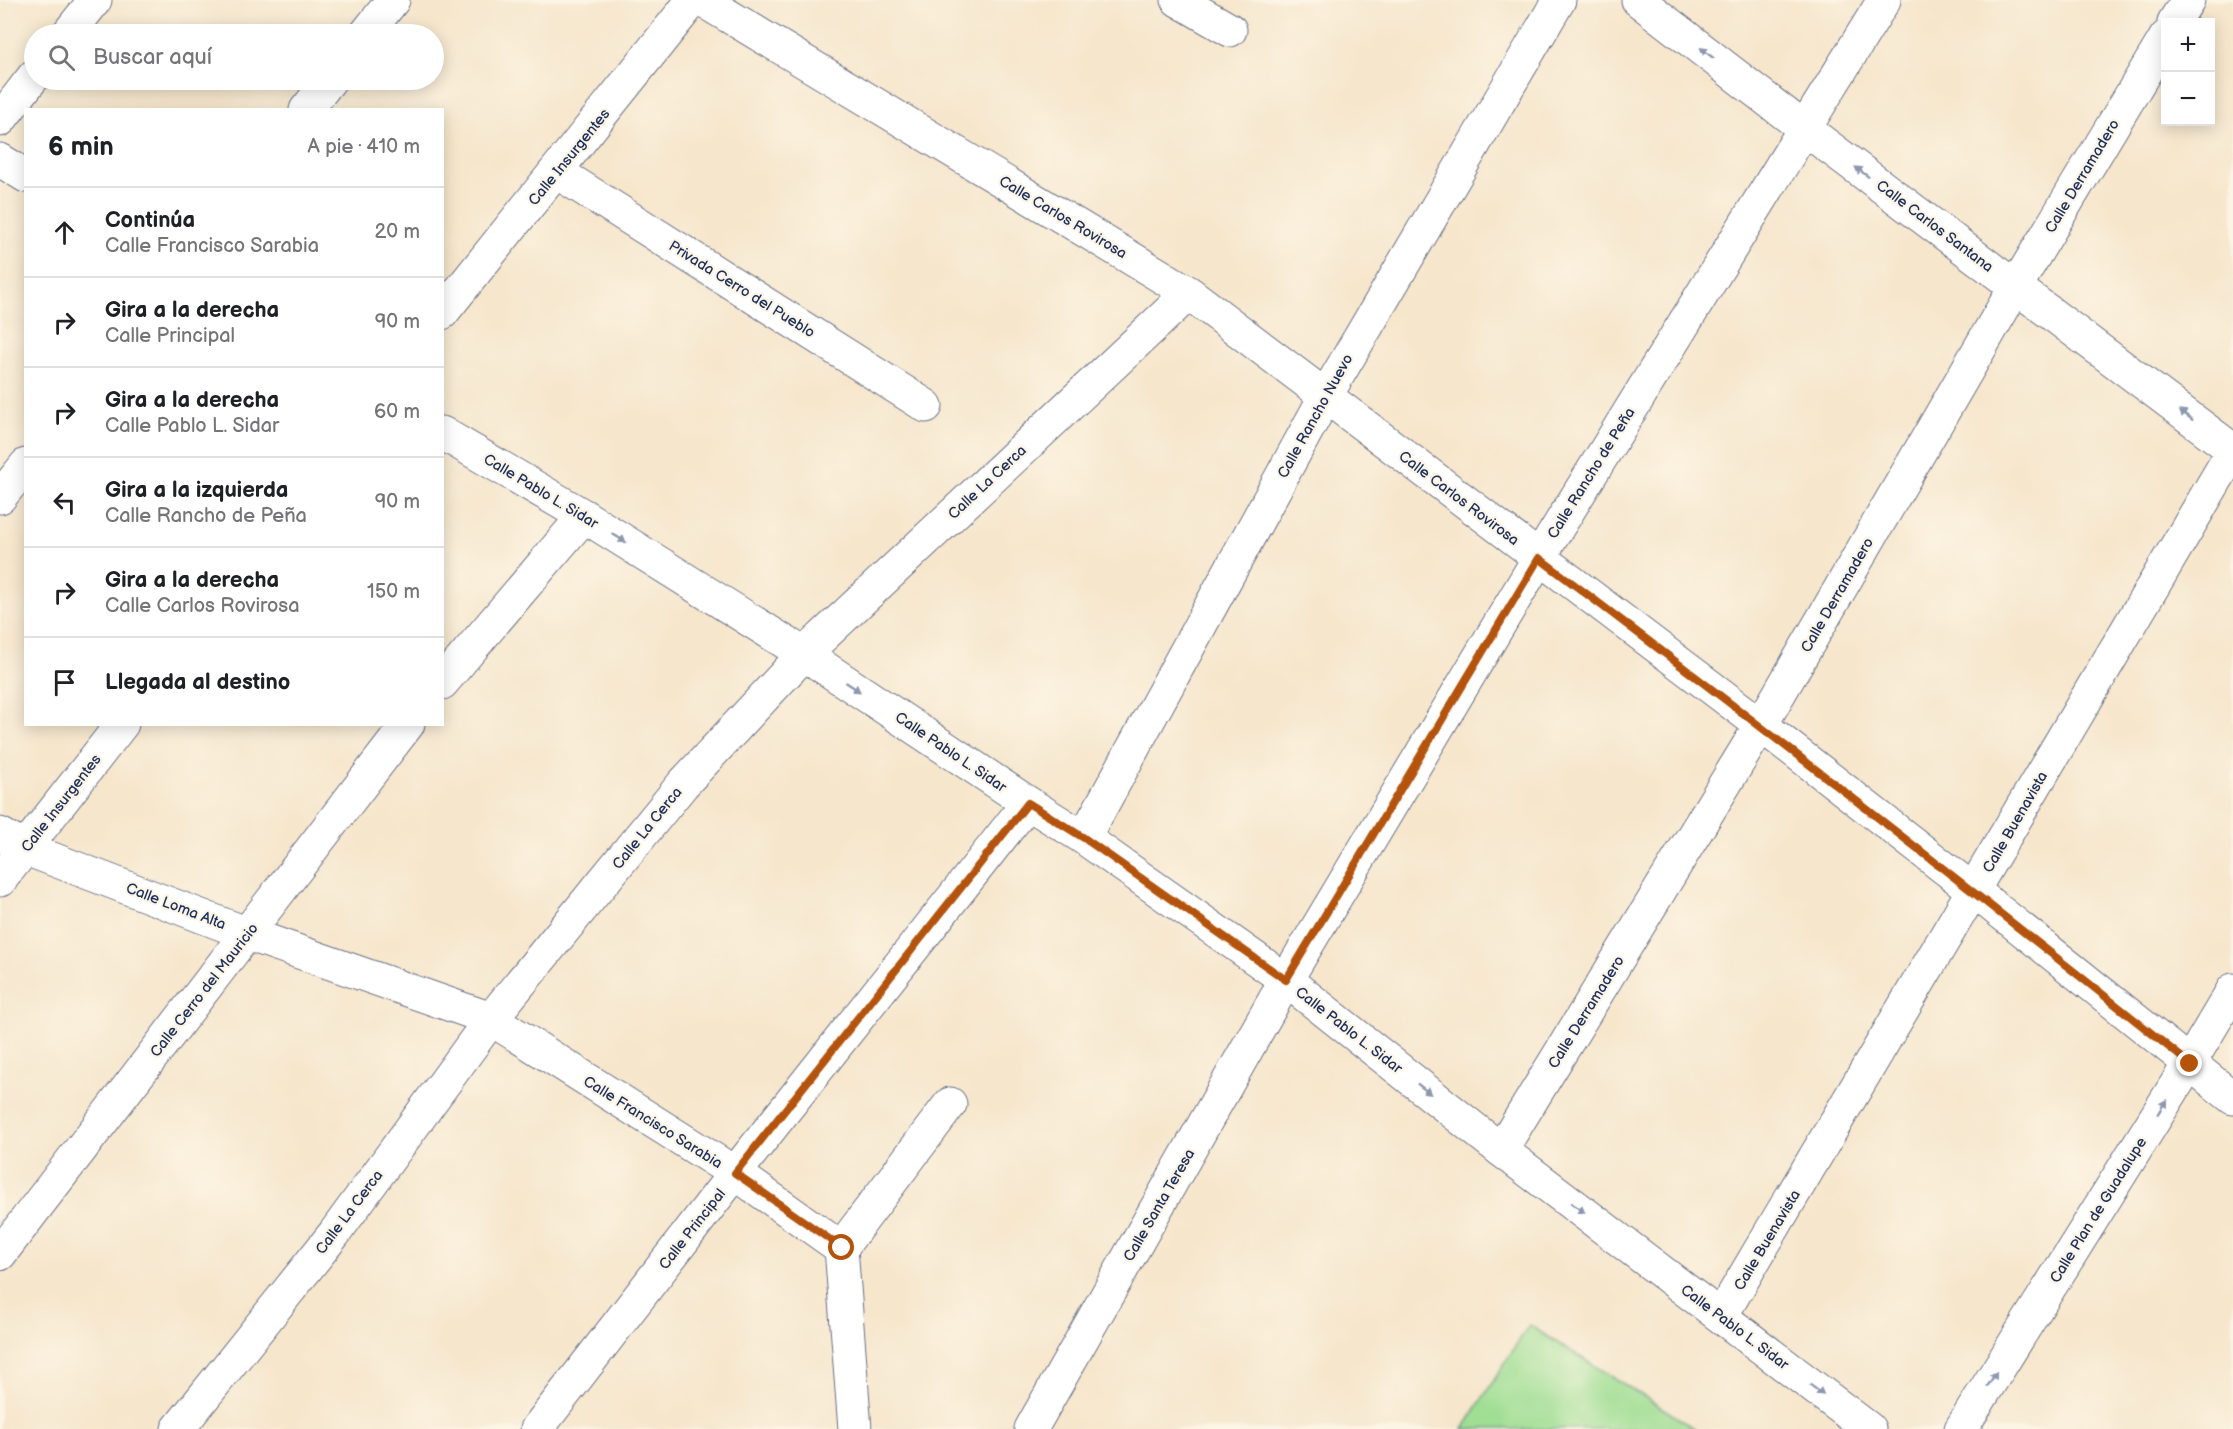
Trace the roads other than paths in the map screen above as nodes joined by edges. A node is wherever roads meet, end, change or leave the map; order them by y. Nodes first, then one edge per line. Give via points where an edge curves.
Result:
1 (95, 0) edge
2 (393, 0) edge
3 (693, 0) edge
4 (702, 0) edge
5 (1179, 0) edge
6 (1559, 0) edge
7 (1638, 0) edge
8 (1884, 0) edge
9 (2188, 0) edge
10 (2177, 18) edge
11 (76, 24) edge
12 (374, 24) edge
13 (1230, 30) dead end
14 (2161, 45) edge
15 (24, 89) edge
16 (322, 90) edge
17 (308, 108) edge
18 (0, 120) edge
19 (1805, 129) junction
20 (0, 160) edge
21 (557, 172) junction
22 (24, 175) edge
23 (2016, 285) junction
24 (1189, 293) junction
25 (444, 311) edge
26 (1325, 397) junction
27 (926, 406) dead end
28 (444, 434) edge
29 (2233, 451) edge
30 (24, 467) edge
31 (0, 497) edge
32 (584, 516) junction
33 (1539, 558) junction
34 (804, 654) junction
35 (444, 681) edge
36 (1761, 725) junction
37 (120, 726) edge
38 (406, 726) edge
39 (1028, 803) junction
40 (1084, 838) junction
41 (13, 841) edge
42 (0, 880) edge
43 (1974, 891) junction
44 (248, 934) junction
45 (1286, 980) junction
46 (2233, 990) edge
47 (491, 1019) junction
48 (2190, 1064) junction
49 (2233, 1098) edge
50 (950, 1104) dead end
51 (1501, 1150) junction
52 (735, 1173) junction
53 (842, 1248) junction
54 (0, 1254) edge
55 (1721, 1316) junction
56 (178, 1429) edge
57 (537, 1429) edge
58 (855, 1429) edge
59 (1031, 1429) edge
60 (1869, 1429) edge
61 (1961, 1429) edge

1 - 11 street
2 - 12 street
3 - 21 street, Calle Insurgentes
4 - 24 street, Calle Carlos Rovirosa
5 - 13 street
6 - 26 street, Calle Rancho Nuevo
19 -> 7 street, Calle Carlos Santana
8 - 19 street, Calle Rancho de Peña
9 - 10 street
14 - 23 street, Calle Derramadero
15 - 18 street
16 - 17 street
23 -> 19 street, Calle Carlos Santana
19 - 33 street, Calle Rancho de Peña
20 - 22 street
21 - 25 street, Calle Insurgentes
21 - 27 street, Privada Cerro del Pueblo
29 -> 23 street, Calle Carlos Santana
23 - 36 street, Calle Derramadero
24 - 26 street, Calle Carlos Rovirosa
24 - 34 street, Calle La Cerca
26 - 33 street, Calle Carlos Rovirosa
26 - 40 street, Calle Rancho Nuevo
28 - 32 street, Calle Pablo L. Sidar
29 - 43 street, Calle Buenavista
30 - 31 street
32 -> 34 street, Calle Pablo L. Sidar
32 - 35 street
33 - 36 street, Calle Carlos Rovirosa
33 - 45 street, Calle Rancho de Peña
34 -> 39 street, Calle Pablo L. Sidar
34 - 47 street, Calle La Cerca via 682,784
36 - 43 street, Calle Carlos Rovirosa
36 - 51 street, Calle Derramadero
37 - 41 street, Calle Insurgentes
38 - 44 street, Calle Cerro del Mauricio
39 - 40 street, Calle Pablo L. Sidar
39 - 52 street, Calle Principal
40 - 45 street, Calle Pablo L. Sidar
41 - 42 street, Calle Insurgentes
41 - 44 street, Calle Loma Alta
43 - 48 street, Calle Carlos Rovirosa
43 - 55 street, Calle Buenavista
44 - 47 street, Calle Loma Alta
44 - 54 street, Calle Cerro del Mauricio
45 -> 51 street, Calle Pablo L. Sidar
45 - 59 street, Calle Santa Teresa
46 - 48 street, Calle Plan de Guadalupe
47 - 52 street, Calle Francisco Sarabia
47 - 56 street, Calle La Cerca via 334,1234
48 - 49 street, Calle Carlos Rovirosa
61 -> 48 street, Calle Plan de Guadalupe
50 - 53 street
51 -> 55 street, Calle Pablo L. Sidar
52 - 53 street, Calle Francisco Sarabia
52 - 57 street, Calle Principal
53 - 58 street
55 -> 60 street, Calle Pablo L. Sidar

